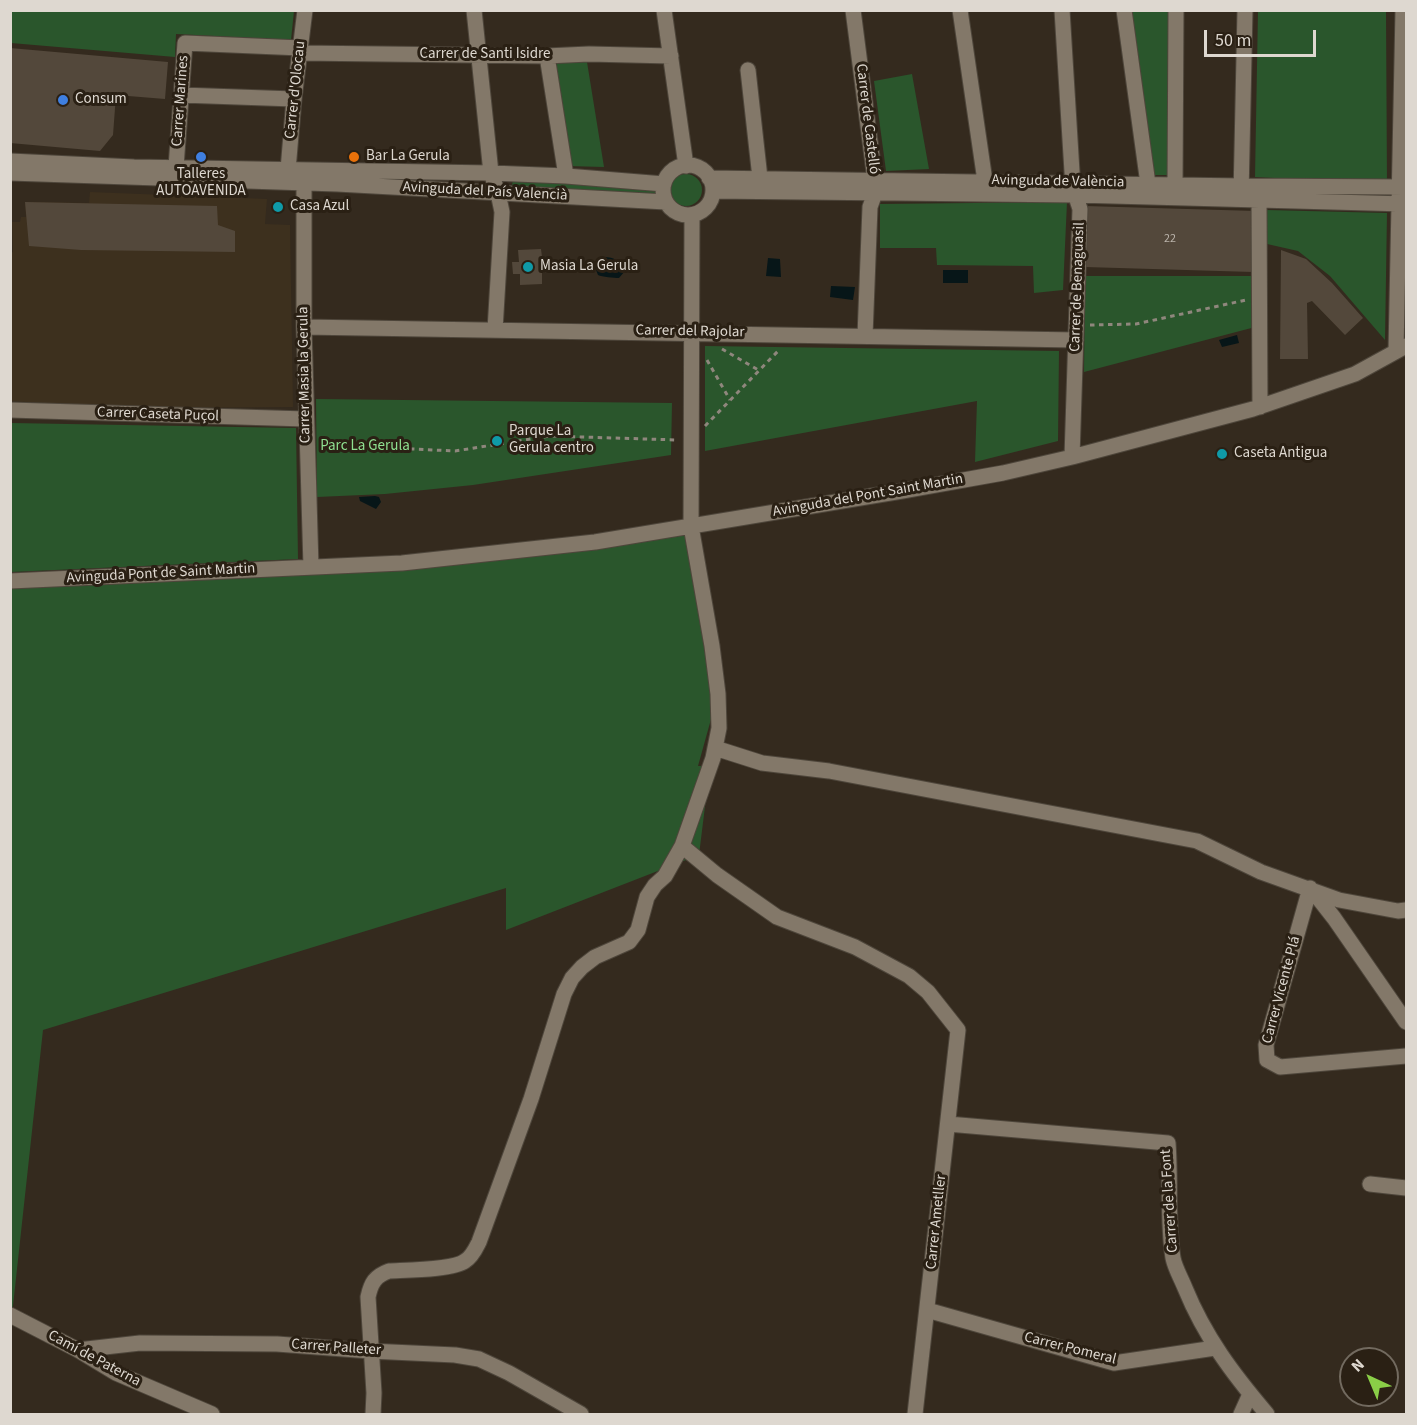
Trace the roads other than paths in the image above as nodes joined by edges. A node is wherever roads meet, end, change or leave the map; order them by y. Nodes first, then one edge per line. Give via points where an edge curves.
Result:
1 (305, 10) edge
2 (474, 10) edge
3 (664, 10) edge
4 (853, 10) edge
5 (960, 10) edge
6 (1062, 10) edge
7 (1124, 10) edge
8 (1176, 10) edge
9 (1245, 10) edge
10 (1403, 10) edge
11 (300, 50) junction
12 (480, 55) junction
13 (547, 56) junction
14 (670, 56) junction
15 (748, 70) dead end
16 (182, 95) junction
17 (294, 99) junction
18 (10, 161) edge
19 (686, 166) junction
20 (176, 167) junction
21 (288, 170) junction
22 (10, 173) edge
23 (491, 173) junction
24 (566, 176) junction
25 (304, 177) junction
26 (760, 178) junction
27 (985, 181) junction
28 (664, 184) junction
29 (711, 184) junction
30 (1148, 184) junction
31 (1175, 185) junction
32 (875, 186) junction
33 (1403, 187) edge
34 (1074, 189) junction
35 (498, 193) junction
36 (1241, 193) junction
37 (1259, 200) junction
38 (666, 202) junction
39 (1403, 204) edge
40 (692, 215) junction
41 (304, 327) junction
42 (495, 330) junction
43 (691, 332) junction
44 (1076, 332) junction
45 (865, 336) junction
46 (1402, 348) edge
47 (1260, 407) junction
48 (10, 410) edge
49 (306, 419) junction
50 (1072, 457) junction
51 (691, 526) junction
52 (310, 567) junction
53 (10, 581) edge
54 (715, 748) junction
55 (682, 846) junction
56 (1310, 888) junction
57 (1407, 910) edge
58 (1407, 1022) edge
59 (1407, 1056) edge
60 (948, 1124) junction
61 (1370, 1184) dead end
62 (1407, 1188) edge
63 (927, 1310) junction
64 (10, 1314) edge
65 (1215, 1348) junction
66 (78, 1350) junction
67 (370, 1351) junction
68 (1250, 1394) junction
69 (212, 1414) edge
70 (373, 1414) edge
71 (581, 1414) edge
72 (915, 1414) edge
73 (1241, 1414) edge
74 (1267, 1414) edge

1 - 11 street, Carrer d'Olocau
2 - 12 street
3 - 14 street
4 - 32 street, Carrer de Castelló
5 - 27 street
6 - 34 street, Carrer de Benaguasil
7 - 30 street
8 - 31 street
9 - 36 street
10 - 33 street
11 - 12 street, Carrer de Santi Isidre
11 - 16 street, Carrer Marines via 185,42
11 - 17 street, Carrer d'Olocau
12 - 13 street, Carrer de Santi Isidre
12 - 23 street
13 - 14 street, Carrer de Santi Isidre
13 - 24 street
14 - 19 street
15 - 26 street
16 - 17 street
16 - 20 street, Carrer Marines
17 - 21 street, Carrer d'Olocau
18 - 20 street, Avinguda del País Valencià
19 - 28 street via 672,172
19 - 29 street via 699,168
20 - 21 street, Avinguda del País Valencià
21 - 25 street, Avinguda del País Valencià
22 - 25 street, Avinguda del País Valencià
23 - 24 street, Avinguda del País Valencià
23 - 25 street, Avinguda del País Valencià
23 - 35 street
24 - 28 street, Avinguda del País Valencià
25 - 35 street, Avinguda del País Valencià
25 - 41 street, Carrer Masia la Gerula
26 - 29 street, Avinguda de València
26 - 32 street, Avinguda de València
27 - 32 street, Avinguda de València
27 - 34 street, Avinguda de València
28 - 38 street
29 - 32 street, Avinguda de València
29 - 40 street via 709,204
30 - 31 street, Avinguda de València
30 - 34 street, Avinguda de València
31 - 36 street, Avinguda de València
32 - 34 street, Avinguda de València
32 - 45 street, Carrer de Castelló via 870,207
33 - 36 street, Avinguda de València
33 - 39 street
34 - 36 street, Avinguda de València
34 - 44 street, Carrer de Benaguasil via 1080,209
35 - 38 street, Avinguda del País Valencià
35 - 42 street via 502,213
36 - 37 street, Avinguda de València
37 - 39 street, Avinguda de València
37 - 47 street
38 - 40 street via 677,213
39 - 46 street
40 - 43 street
41 - 42 street, Carrer del Rajolar
41 - 49 street, Carrer Masia la Gerula
42 - 43 street, Carrer del Rajolar
43 - 45 street, Carrer del Rajolar
43 - 51 street
44 - 45 street, Carrer del Rajolar
44 - 50 street, Carrer de Benaguasil
46 - 47 street, Avinguda del Pont Saint Martin via 1355,374
47 - 50 street, Avinguda del Pont Saint Martin
48 - 49 street, Carrer Caseta Puçol
49 - 52 street, Carrer Masia la Gerula
50 - 51 street, Avinguda del Pont Saint Martin via 1003,473
51 - 52 street, Avinguda del Pont Saint Martin via 595,542 425,560
51 - 54 street via 718,694
52 - 53 street, Avinguda Pont de Saint Martin
54 - 55 street
54 - 56 street via 762,763 829,771 1197,841 1261,872
55 - 60 street, Carrer Ametller via 777,917 855,947 909,976 928,992 958,1030
55 - 67 street via 647,897 638,930 629,942 582,966 568,986 531,1099 473,1252 455,1266 379,1275 370,1286 368,1297
56 - 57 street via 1339,900
56 - 58 street
56 - 59 street, Carrer Vicente Plá via 1266,1045 1267,1060 1280,1067
60 - 63 street, Carrer Ametller
60 - 65 street, Carrer de la Font via 1168,1143 1173,1261
61 - 62 street
63 - 65 street, Carrer Pomeral via 1114,1363
63 - 72 street, Carrer Ametller
64 - 66 street, Camí de Paterna
65 - 68 street, Carrer de la Font
66 - 67 street, Carrer Palleter via 152,1343 277,1344
66 - 69 street, Camí de Paterna via 116,1373
67 - 70 street
67 - 71 street, Carrer Palleter via 479,1359
68 - 73 street
68 - 74 street, Carrer de la Font

